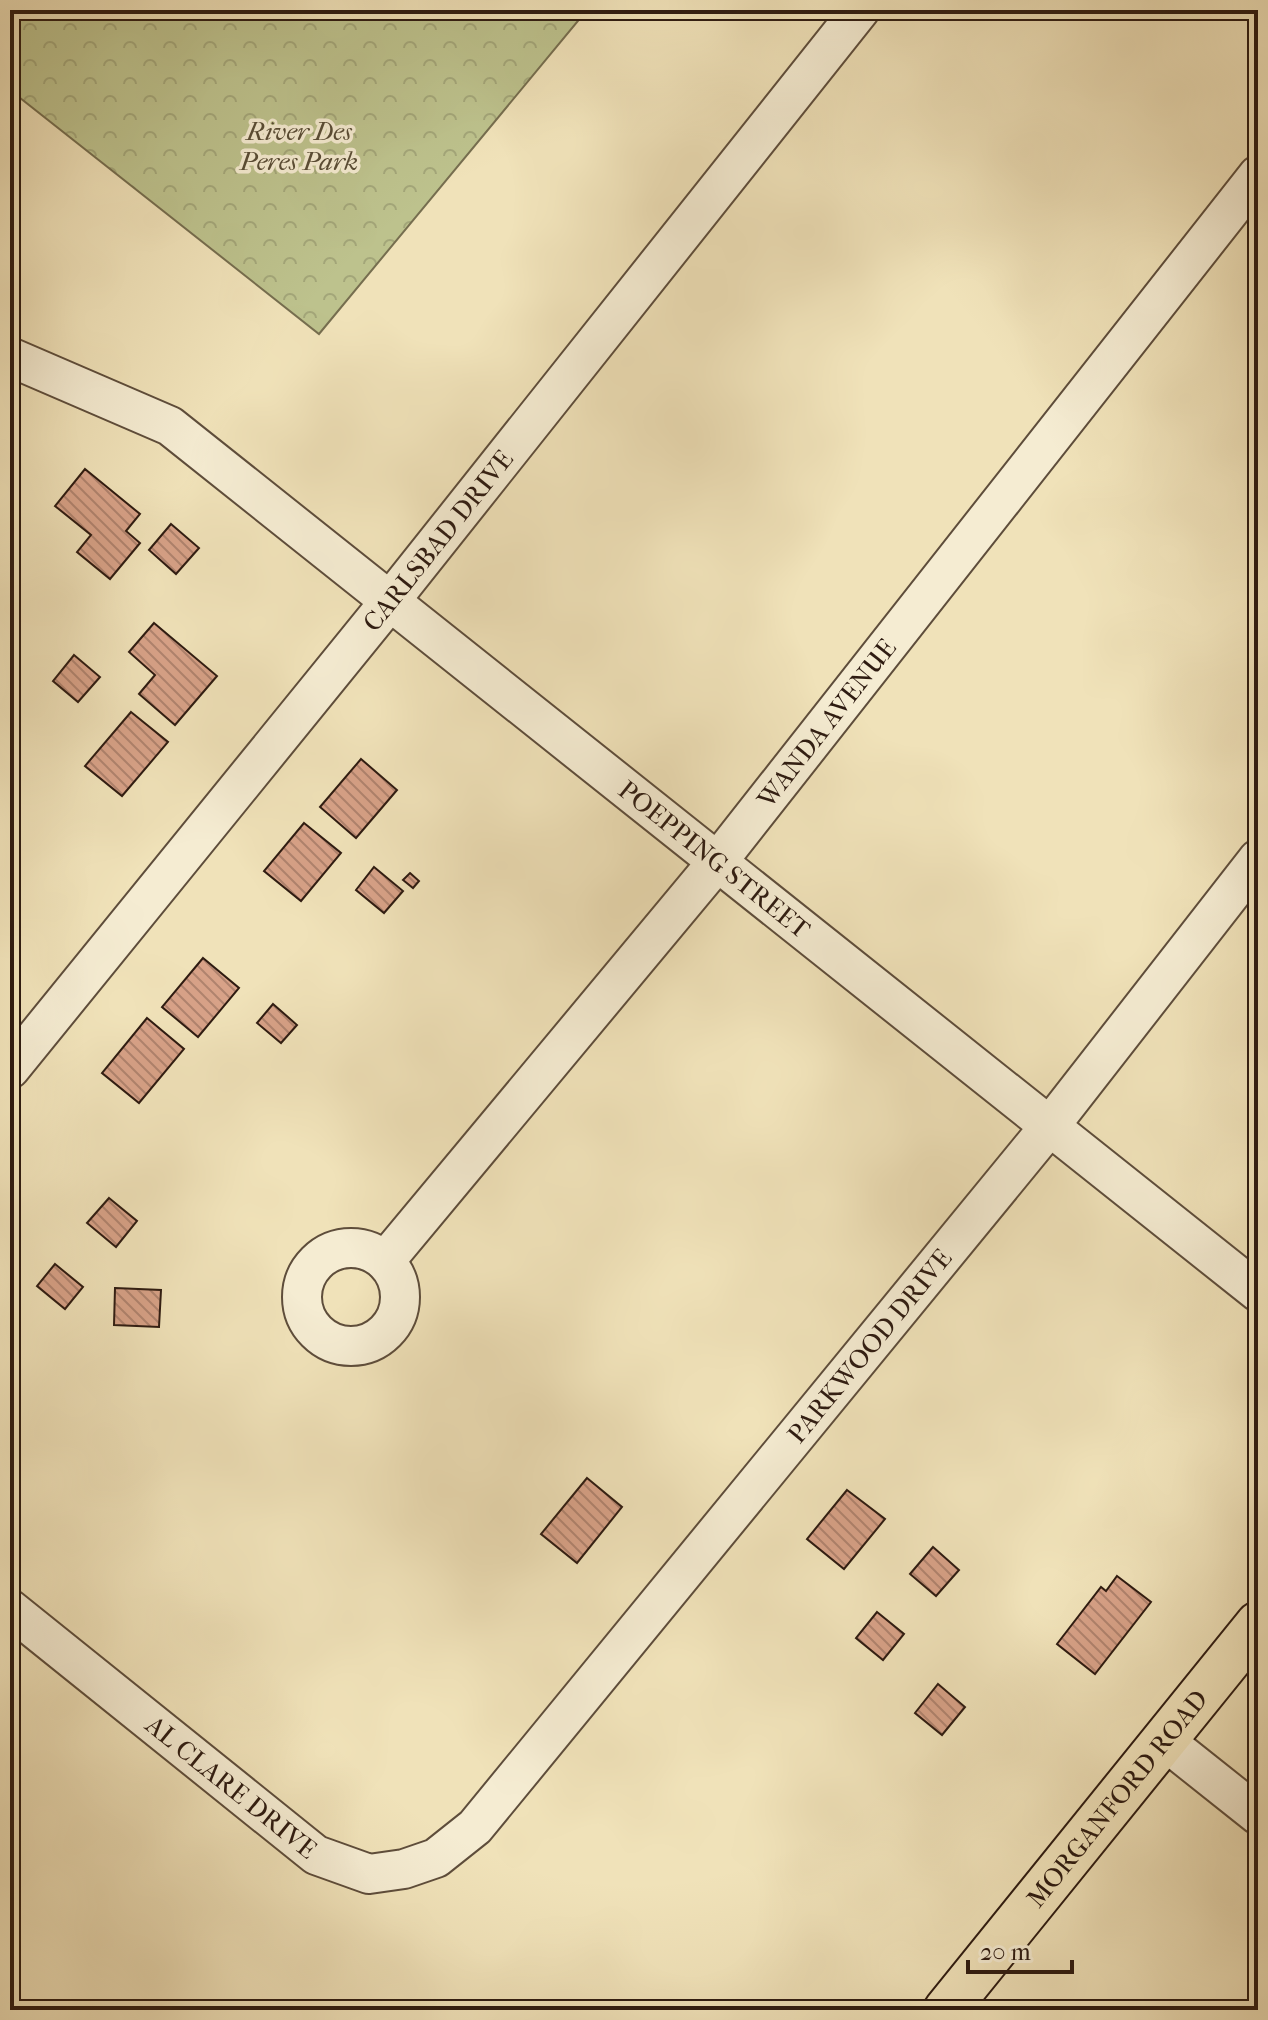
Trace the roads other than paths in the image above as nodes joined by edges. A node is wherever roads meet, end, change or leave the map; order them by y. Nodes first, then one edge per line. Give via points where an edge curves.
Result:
1 (860, 10) edge
2 (1258, 175) edge
3 (10, 357) edge
4 (390, 601) junction
5 (1258, 859) edge
6 (718, 861) junction
7 (10, 1069) edge
8 (1049, 1127) junction
9 (385, 1261) dead end
10 (1258, 1292) edge
11 (10, 1609) edge
12 (1258, 1624) edge
13 (1165, 1741) junction
14 (1258, 1815) edge
15 (475, 1827) joint
16 (946, 2010) edge

1 - 4 street, CARLSBAD DRIVE
2 - 6 street, WANDA AVENUE
3 - 4 street, POEPPING STREET via 170,426
4 - 6 street, POEPPING STREET
4 - 7 street, CARLSBAD DRIVE
5 - 8 street, PARKWOOD DRIVE
6 - 8 street, POEPPING STREET
6 - 9 street, WANDA AVENUE
8 - 10 street, POEPPING STREET
8 - 15 street, PARKWOOD DRIVE
11 - 15 street, AL CLARE DRIVE via 316,1855 369,1874 404,1869 436,1858
12 - 13 main road, MORGANFORD ROAD
13 - 14 street
13 - 16 main road, MORGANFORD ROAD

